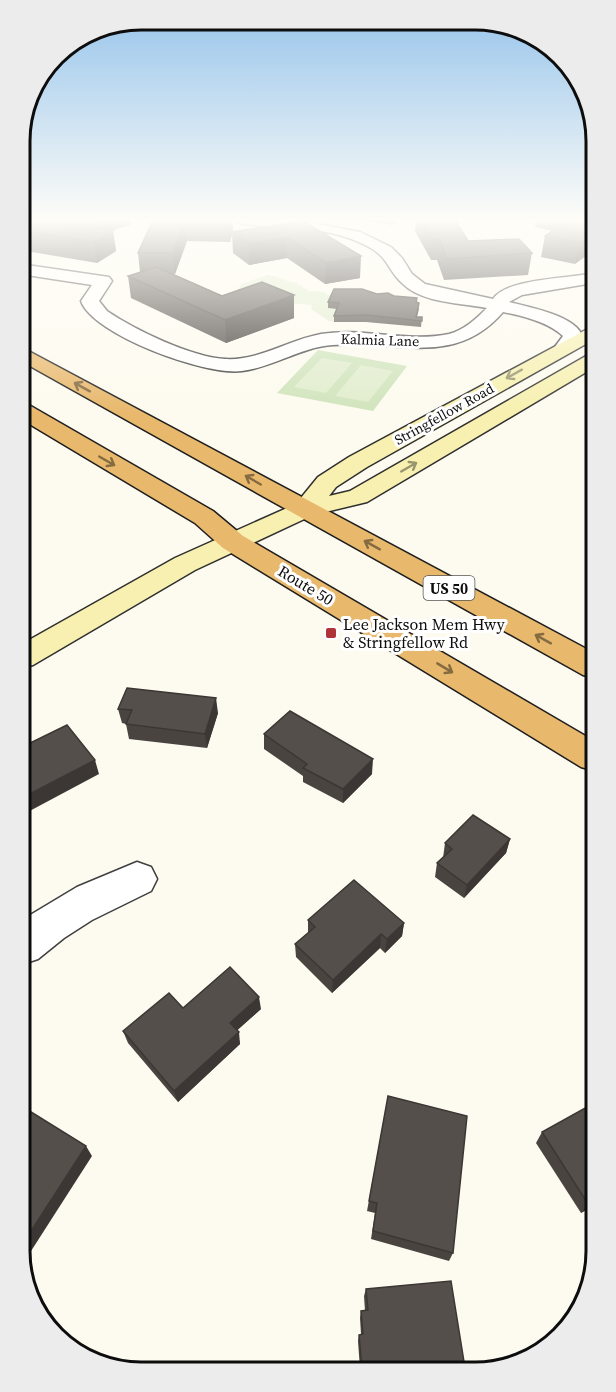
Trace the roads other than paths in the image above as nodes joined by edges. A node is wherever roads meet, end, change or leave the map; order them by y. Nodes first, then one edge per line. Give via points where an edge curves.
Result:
1 (100, 285) edge
2 (411, 285) edge
3 (561, 285) edge
4 (499, 304) junction
5 (586, 319) edge
6 (586, 336) edge
7 (564, 348) junction
8 (30, 358) edge
9 (586, 364) edge
10 (30, 415) edge
11 (304, 508) junction
12 (233, 542) junction
13 (30, 652) edge
14 (586, 663) edge
15 (586, 753) edge
16 (137, 879) dead end
17 (30, 939) edge

1 - 4 street, Kalmia Lane via 90,300 91,306 104,317 191,359 222,364 254,363 331,339 453,339 476,328
2 - 4 street
3 - 4 street via 519,291 505,296
4 - 5 street via 517,303
4 - 7 street via 559,323 573,334
6 - 7 main road, Stringfellow Road
7 -> 11 main road, Stringfellow Road via 357,462 327,482
11 -> 8 highway, US 50
11 -> 9 main road, Stringfellow Road via 358,497
10 -> 12 highway, Route 50 via 204,517
11 - 12 main road, Stringfellow Road
14 -> 11 highway, US 50
12 - 13 main road, Stringfellow Road via 174,570
12 -> 15 highway, Route 50
16 - 17 street via 89,899

